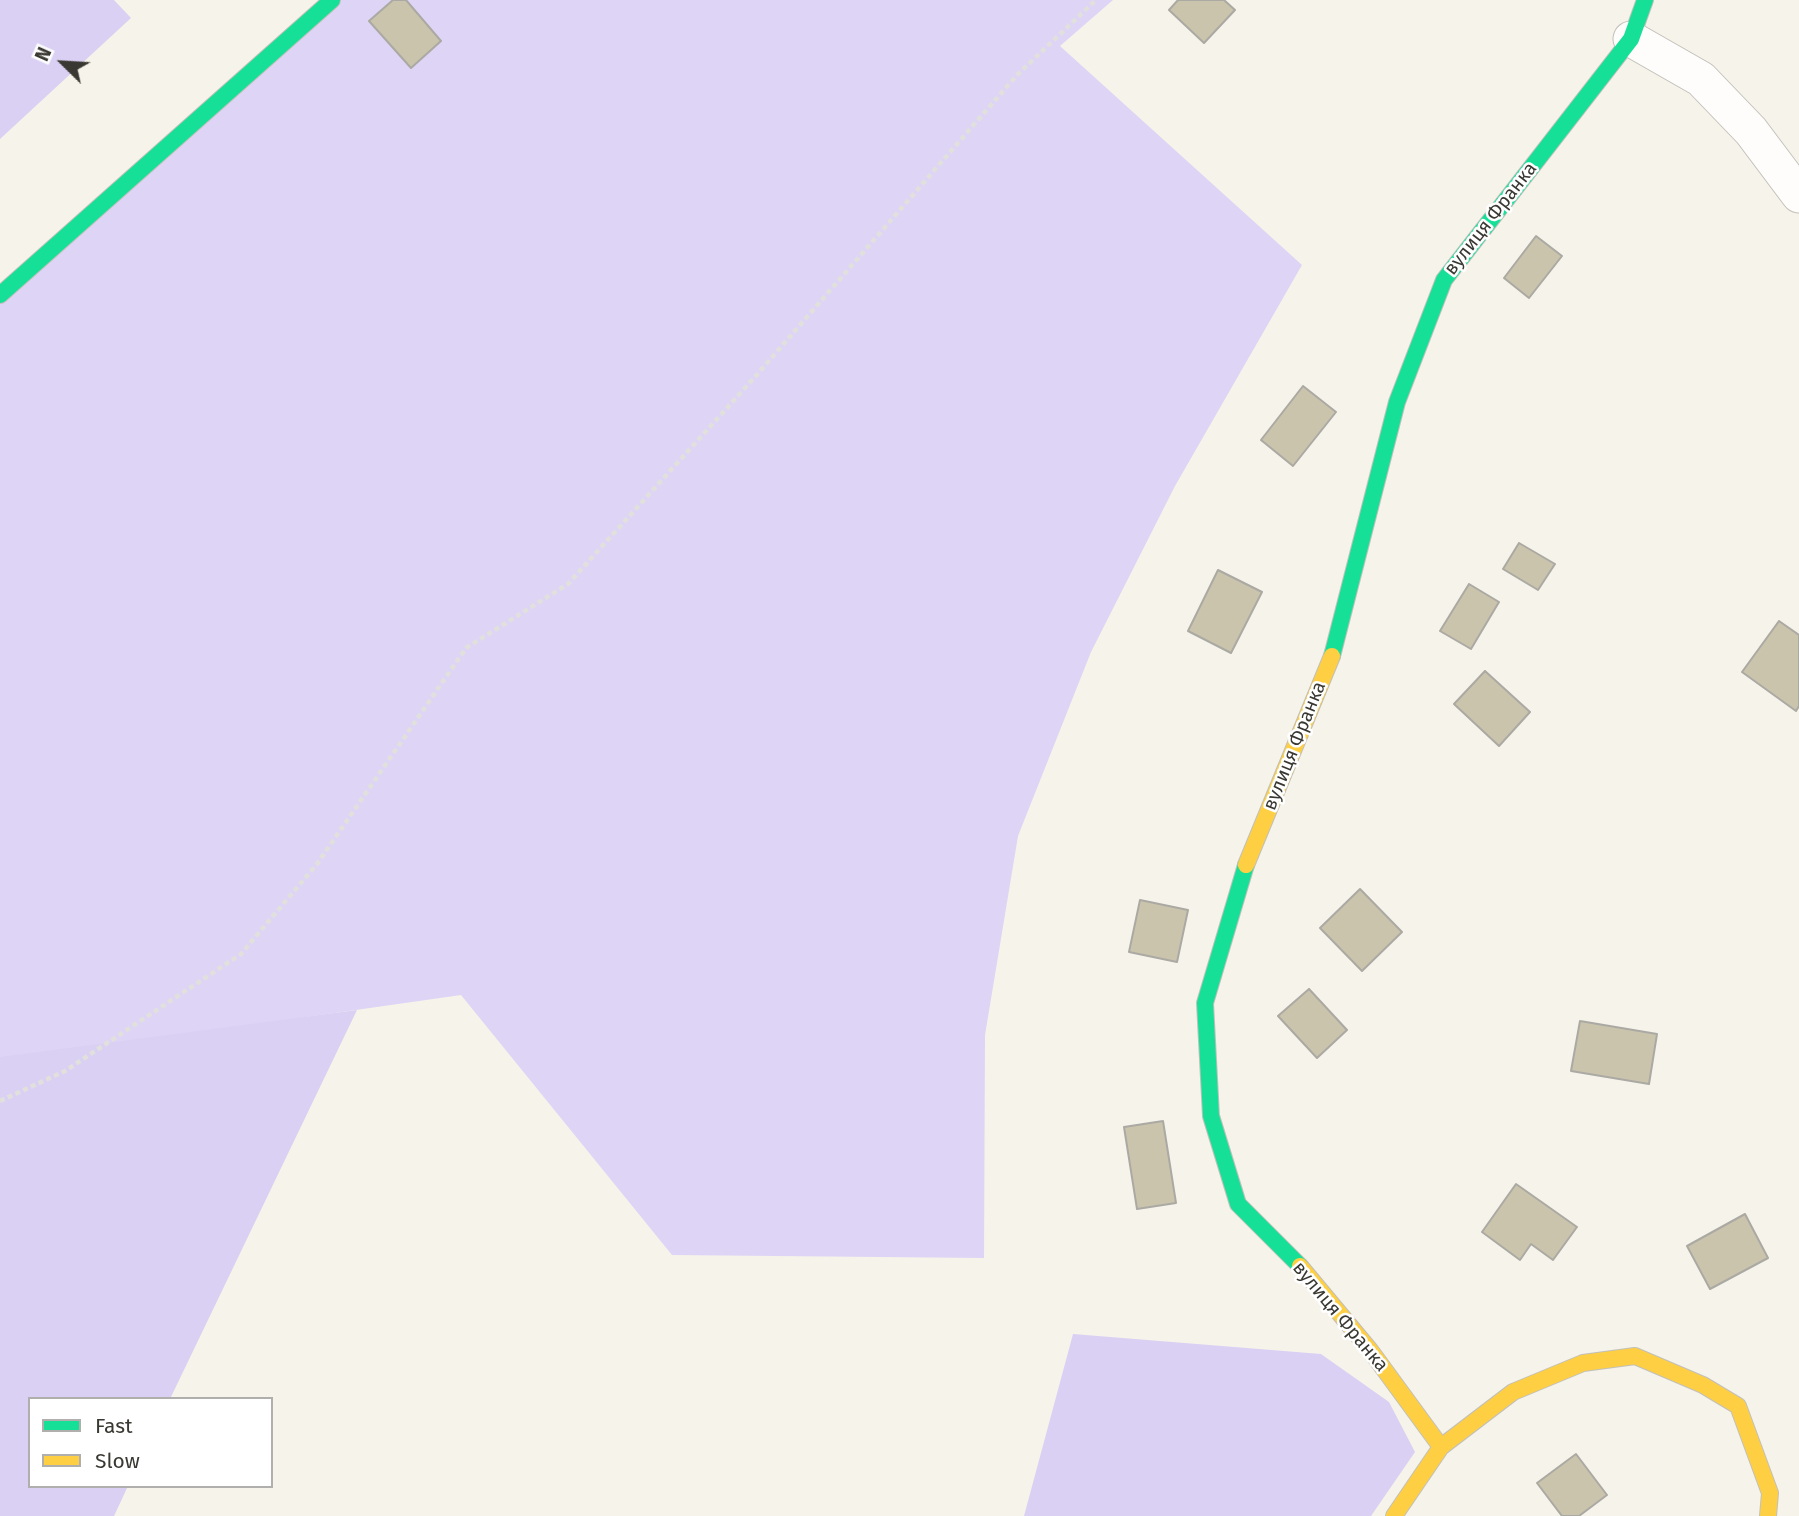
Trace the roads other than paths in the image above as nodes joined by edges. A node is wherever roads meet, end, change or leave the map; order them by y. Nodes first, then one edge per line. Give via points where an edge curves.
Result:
1 (332, 0) edge
2 (1644, 0) edge
3 (1631, 39) junction
4 (1799, 195) edge
5 (0, 295) edge
6 (1441, 1447) junction
7 (1394, 1516) edge
8 (1768, 1516) edge

1 - 5 street
2 - 3 street, вулиця Франка
3 - 4 street via 1701,79 1751,131
3 - 6 street, вулиця Франка via 1444,280 1397,402 1334,650 1246,866 1205,1003 1211,1116 1238,1204 1310,1278
6 - 7 street
6 - 8 street via 1513,1392 1583,1363 1635,1356 1703,1385 1738,1406 1770,1493

